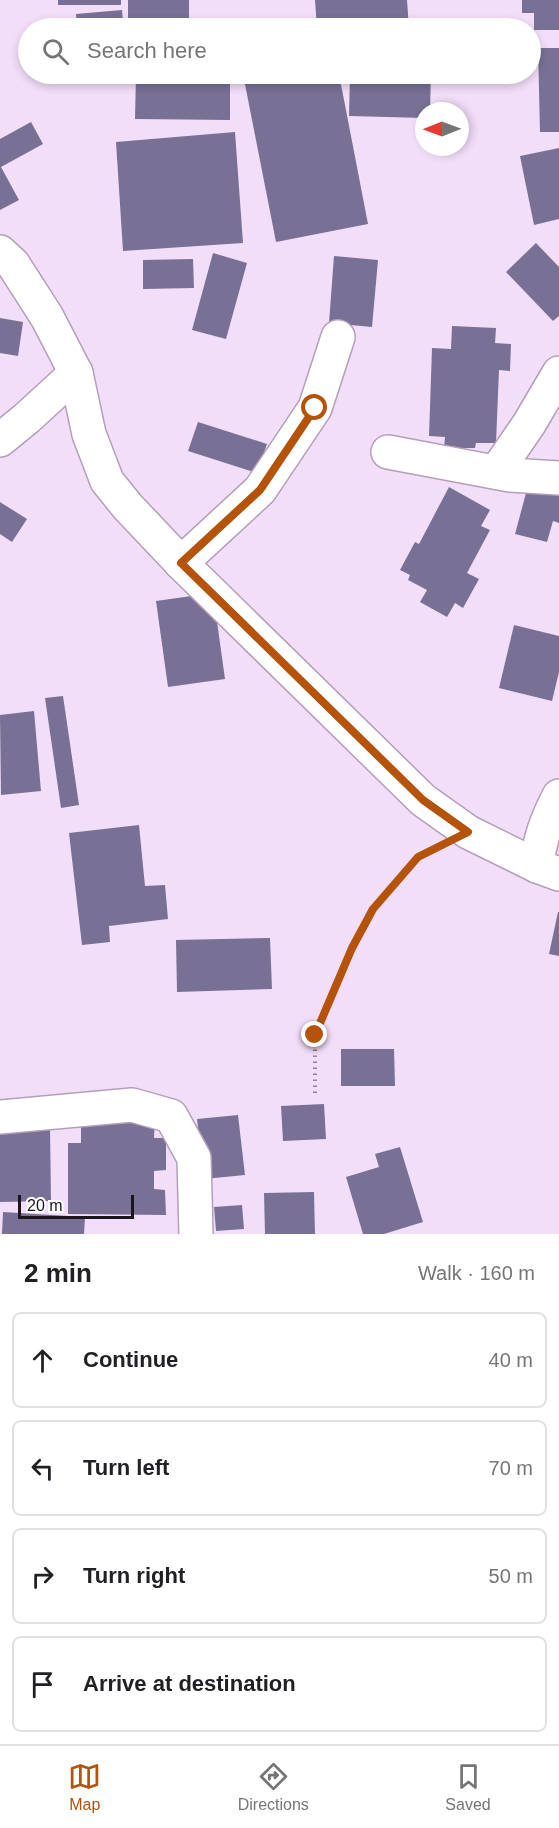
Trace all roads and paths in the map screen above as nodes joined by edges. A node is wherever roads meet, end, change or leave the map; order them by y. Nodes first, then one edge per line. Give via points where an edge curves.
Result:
1 (0, 252) edge
2 (338, 337) dead end
3 (76, 373) junction
4 (559, 373) edge
5 (0, 440) edge
6 (388, 452) dead end
7 (496, 472) junction
8 (559, 478) edge
9 (181, 563) junction
10 (559, 796) edge
11 (468, 832) junction
12 (548, 870) edge
13 (315, 1093) dead end
14 (0, 1117) edge
15 (196, 1234) edge

1 - 3 street via 13,264 48,317
2 - 9 street via 315,408 260,490
3 - 5 street
3 - 9 street via 89,434 108,481
4 - 7 street
6 - 7 street
7 - 8 street
9 - 11 street via 423,800
10 - 12 street via 539,847
11 - 12 street
11 - 13 path via 418,857 373,909 315,1035
14 - 15 street via 132,1105 171,1116 194,1158

